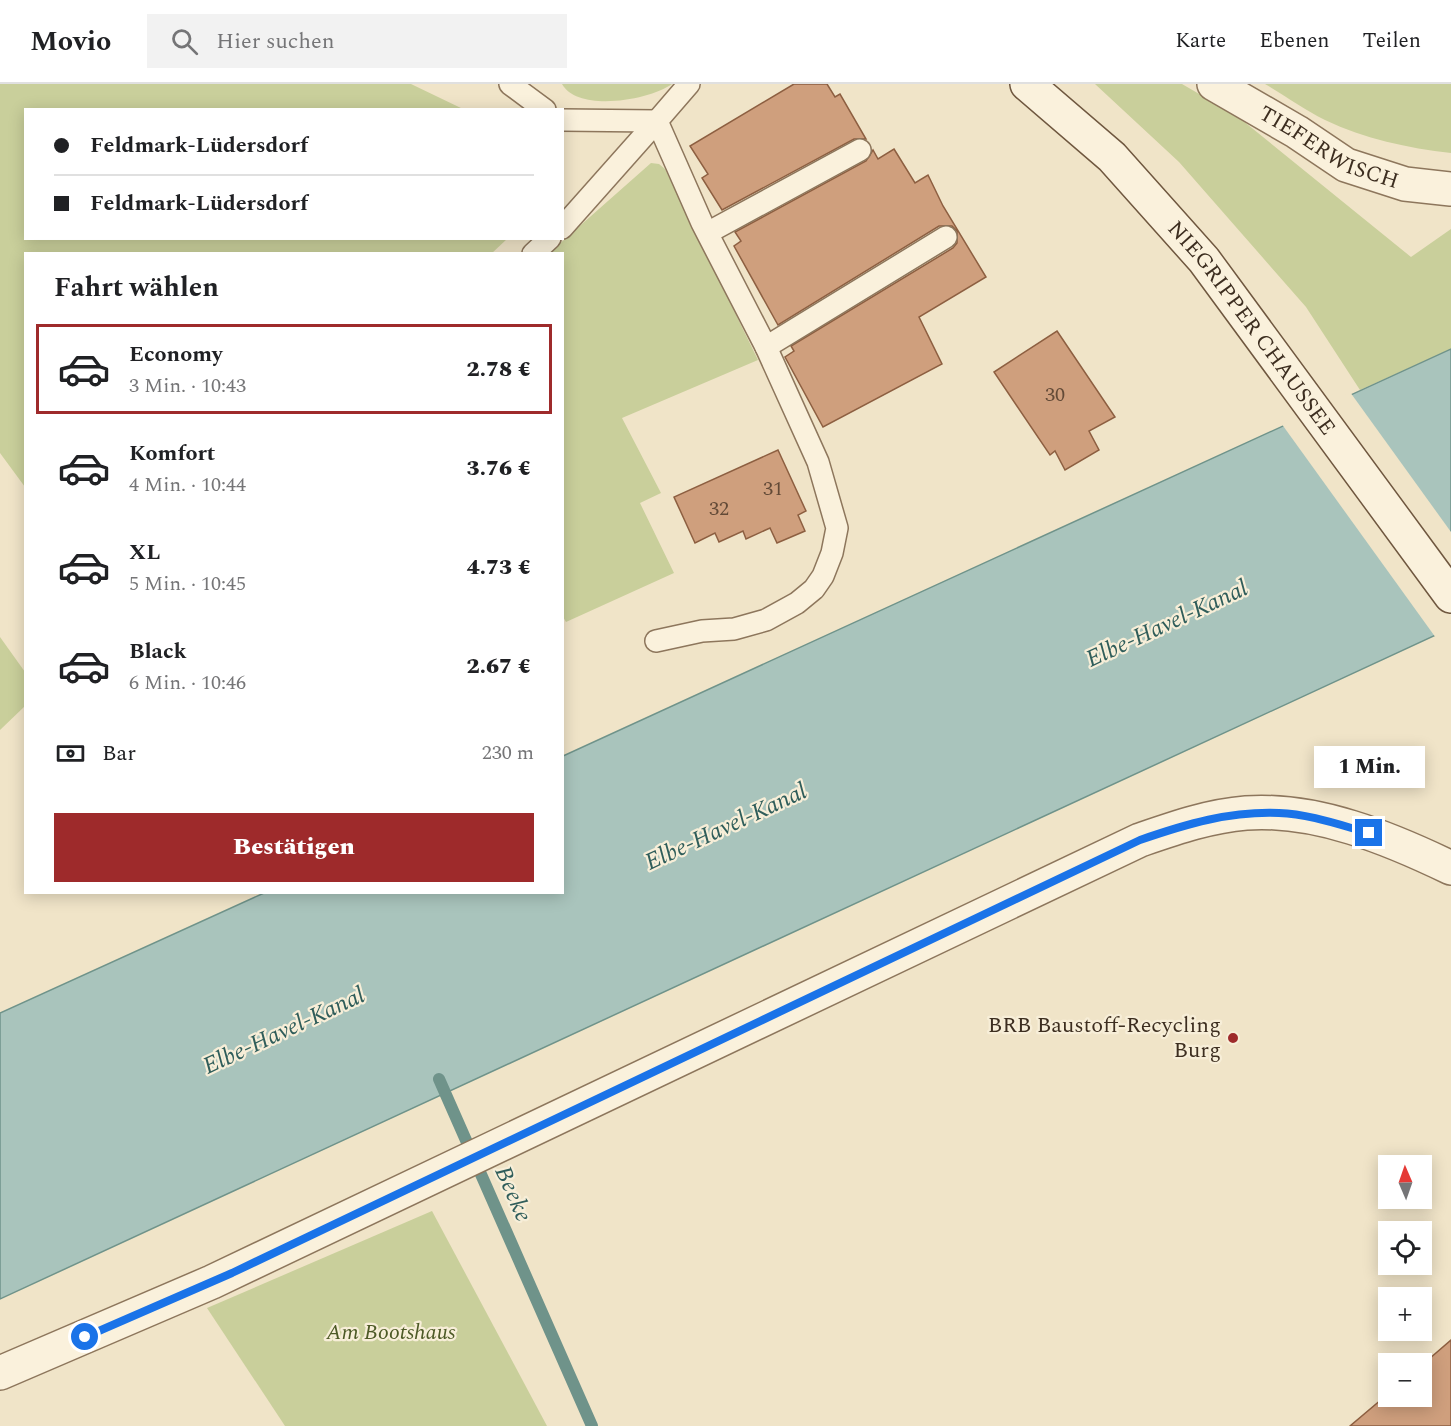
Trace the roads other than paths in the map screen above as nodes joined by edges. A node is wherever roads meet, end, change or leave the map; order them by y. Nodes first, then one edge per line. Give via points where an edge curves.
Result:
1 (510, 84) edge
2 (689, 84) edge
3 (1027, 84) edge
4 (1214, 84) edge
5 (542, 108) edge
6 (564, 120) edge
7 (657, 122) junction
8 (860, 150) dead end
9 (1451, 189) edge
10 (564, 226) edge
11 (709, 232) junction
12 (946, 237) dead end
13 (548, 240) edge
14 (535, 252) edge
15 (766, 347) junction
16 (1451, 596) edge
17 (656, 641) dead end
18 (1451, 868) edge
19 (0, 1373) edge

1 - 5 lane
2 - 7 lane
3 - 16 street, NIEGRIPPER CHAUSSEE via 1113,157 1204,260
4 - 9 street, TIEFERWISCH via 1298,132 1346,165 1405,184
6 - 7 lane
7 - 10 lane
7 - 11 lane
8 - 11 lane
11 - 15 lane
12 - 15 lane
13 - 14 lane
15 - 17 lane via 818,462 837,528 832,553 814,590 766,620
18 - 19 street via 1387,838 1281,813 1246,813 1182,825 1140,840 212,1282

